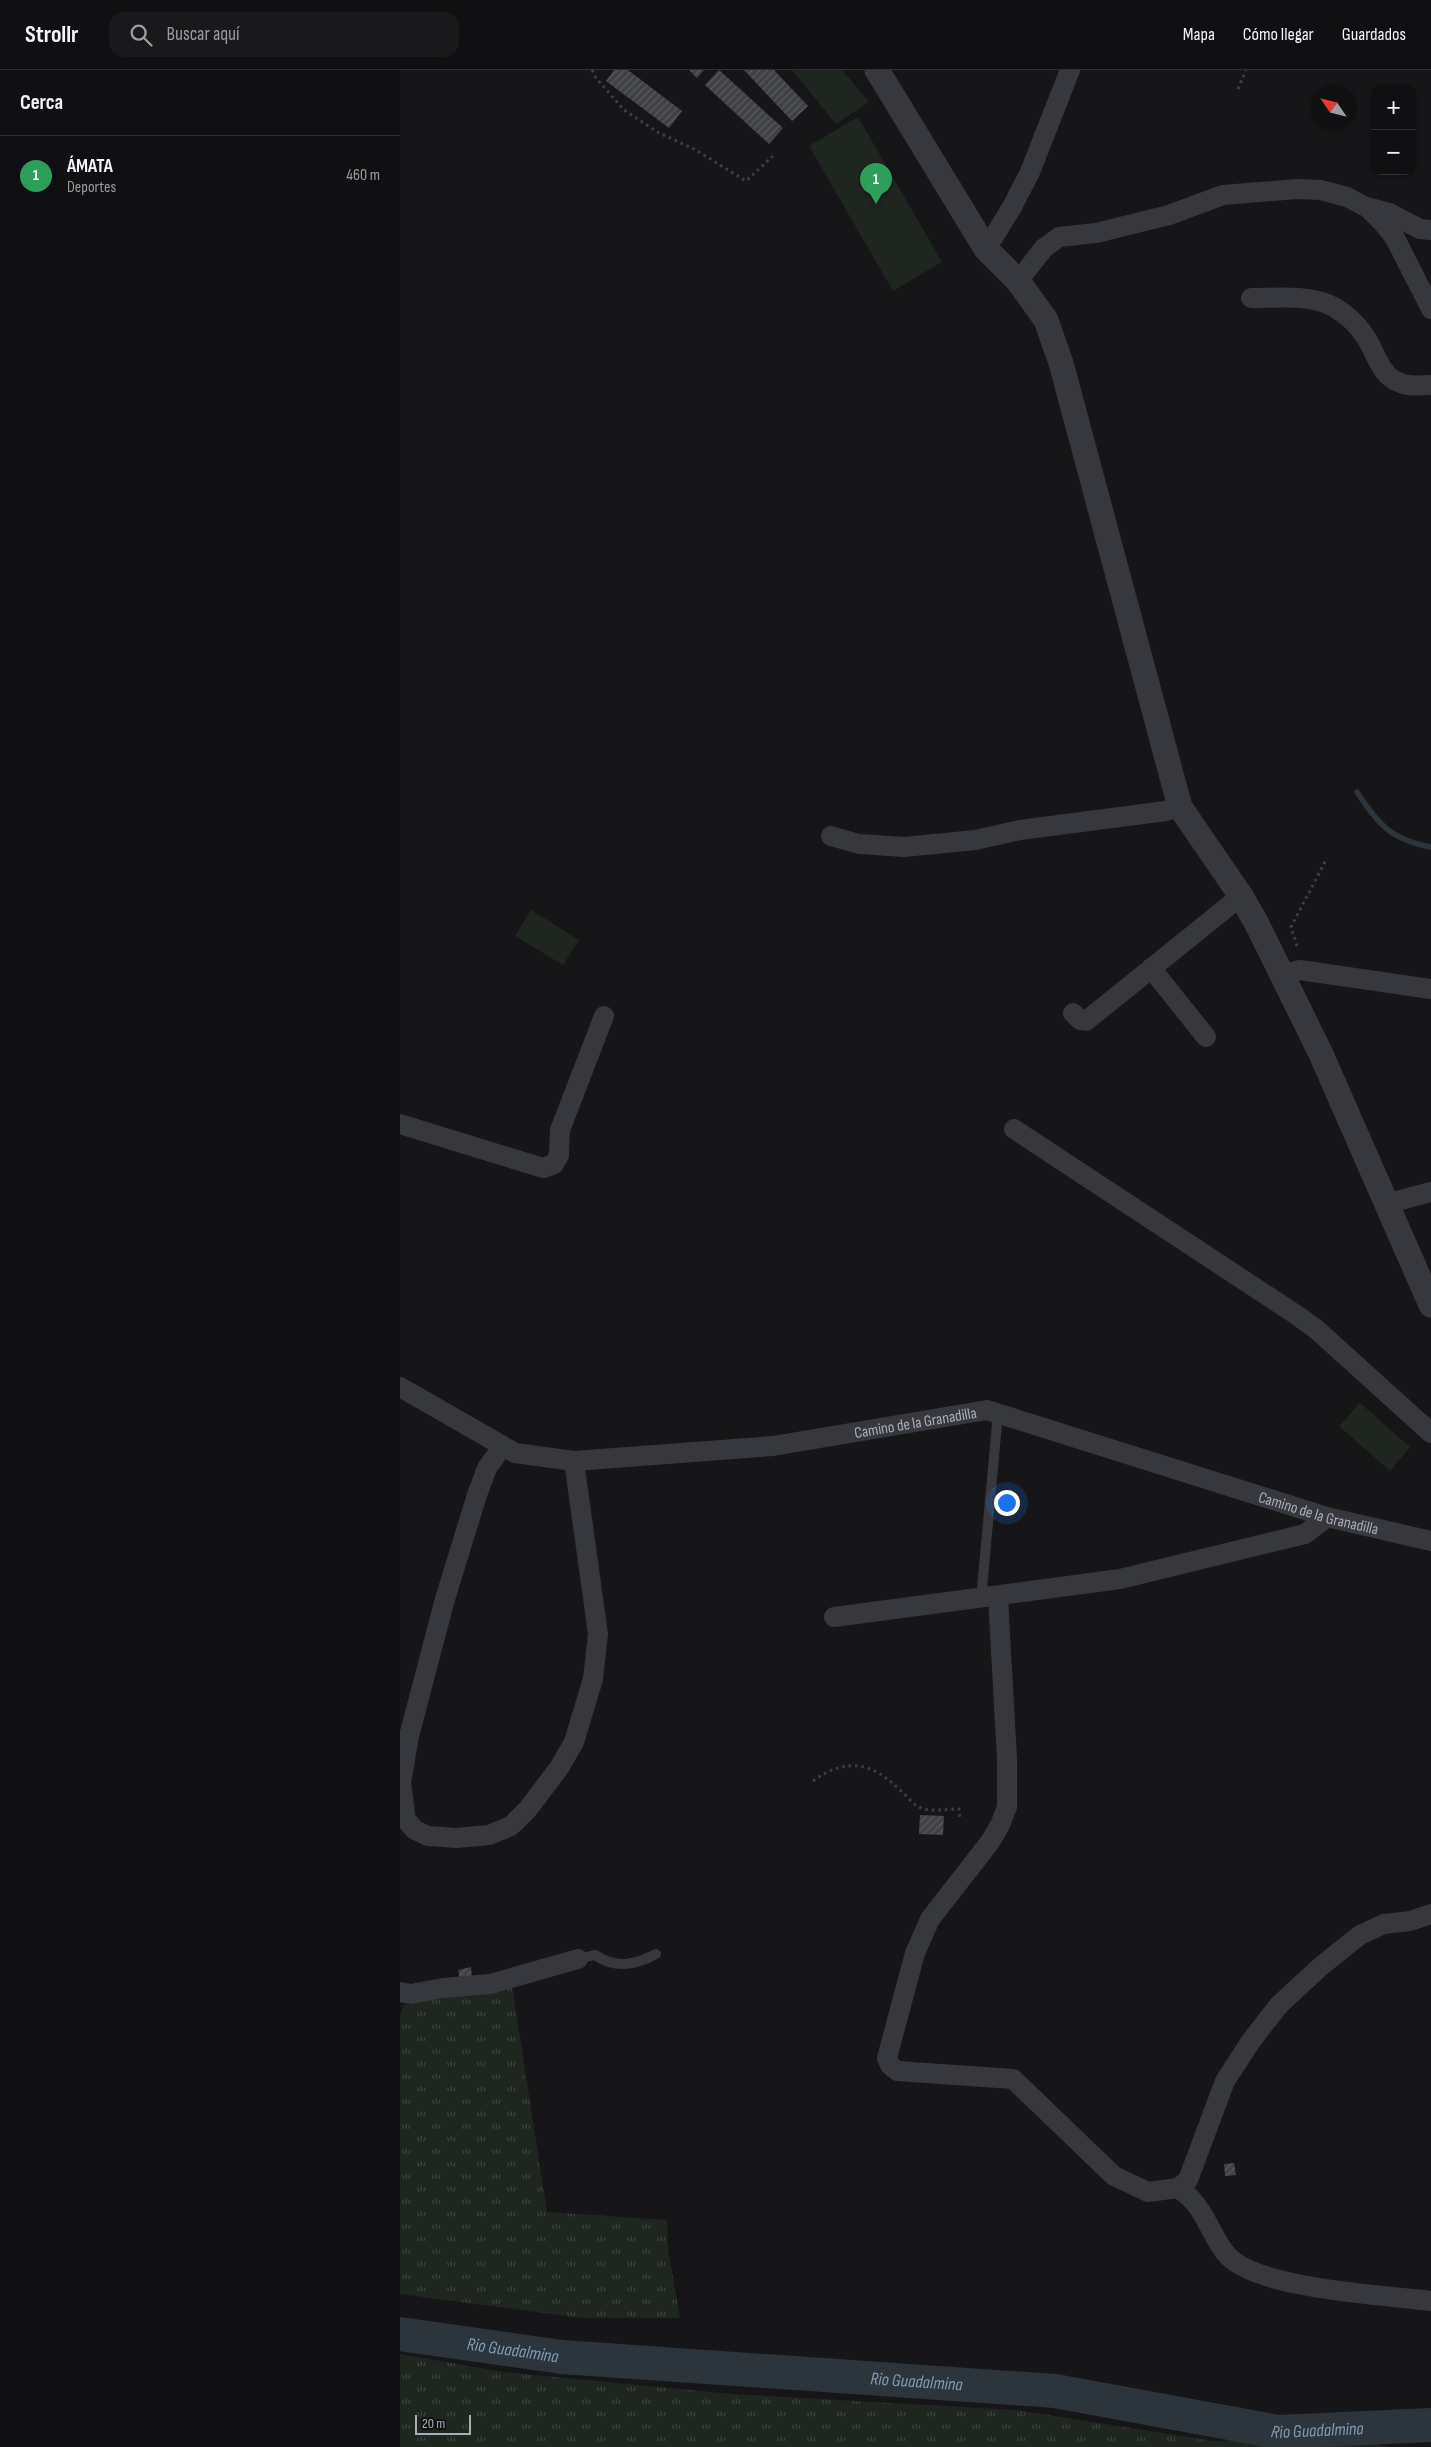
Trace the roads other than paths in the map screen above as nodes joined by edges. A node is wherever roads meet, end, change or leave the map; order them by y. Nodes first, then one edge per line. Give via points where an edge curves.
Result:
1 (877, 70) edge
2 (1070, 70) edge
3 (1368, 208) junction
4 (1431, 230) edge
5 (986, 249) junction
6 (1018, 281) junction
7 (1251, 298) dead end
8 (1431, 309) edge
9 (1431, 385) edge
10 (1180, 807) junction
11 (831, 836) dead end
12 (1241, 896) junction
13 (1151, 968) junction
14 (1282, 976) junction
15 (1431, 989) edge
16 (1073, 1013) dead end
17 (604, 1016) dead end
18 (1206, 1038) dead end
19 (400, 1124) edge
20 (1014, 1129) dead end
21 (1431, 1192) edge
22 (1386, 1204) junction
23 (1431, 1305) edge
24 (400, 1387) edge
25 (998, 1413) junction
26 (1431, 1433) edge
27 (502, 1447) junction
28 (574, 1461) junction
29 (1328, 1517) junction
30 (1431, 1541) edge
31 (989, 1598) junction
32 (834, 1617) dead end
33 (1431, 1914) edge
34 (656, 1954) dead end
35 (578, 1959) joint
36 (400, 1992) edge
37 (1178, 2188) junction
38 (1431, 2301) edge

1 - 5 street
2 - 5 street via 1030,172
3 - 4 street via 1389,212 1420,229
3 - 6 street via 1321,190 1223,195 1169,215 1096,233 1059,236 1044,248
3 - 8 street via 1395,238
5 - 6 street
6 - 10 street via 1046,320 1061,363
7 - 9 street via 1299,298 1334,307 1350,318 1365,336 1387,375 1394,381
10 - 11 street via 1020,830 975,840 904,847 859,844
10 - 12 street
12 - 13 street
12 - 14 street
13 - 16 street via 1086,1021
13 - 18 street
14 - 15 street via 1300,970
14 - 22 street via 1321,1054
17 - 19 street via 560,1130 559,1155 554,1164 543,1168
20 - 26 street via 1295,1314 1323,1335
21 - 22 street
22 - 23 street
24 - 27 street, Camino de la Granadilla
25 - 28 street, Camino de la Granadilla via 987,1410 773,1446
25 - 29 street, Camino de la Granadilla
25 - 31 lane
27 - 28 street, Camino de la Granadilla via 515,1453
27 - 28 street via 487,1468 478,1495 445,1599 409,1736 401,1783 406,1820 415,1830 428,1836 489,1835 510,1826 528,1809 574,1742 593,1679 598,1634
29 - 30 street, Camino de la Granadilla
29 - 31 street via 1305,1534 1120,1579
31 - 32 street
31 - 37 street via 1007,1759 1007,1806 990,1842 930,1919 915,1953 887,2058 897,2071 1014,2079 1114,2176 1148,2192
33 - 37 street via 1384,1924 1360,1935 1279,2005 1225,2081 1188,2180
34 - 35 lane via 640,1962 622,1965 605,1962 595,1955
35 - 36 street via 490,1984 411,1994
37 - 38 street via 1194,2201 1228,2256 1255,2273 1291,2283

